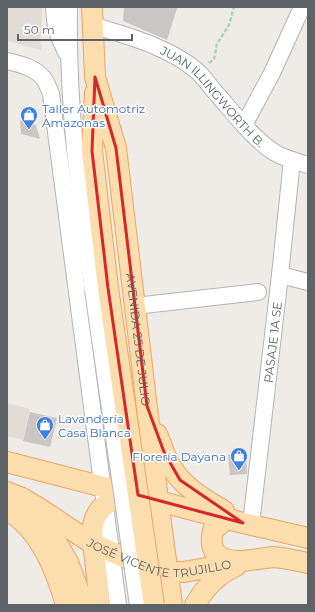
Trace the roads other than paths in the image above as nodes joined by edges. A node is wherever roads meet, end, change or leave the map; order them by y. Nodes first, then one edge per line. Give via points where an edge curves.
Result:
1 (54, 7) edge
2 (69, 7) edge
3 (302, 7) edge
4 (92, 16) edge
5 (68, 57) junction
6 (7, 61) edge
7 (95, 77) junction
8 (244, 125) junction
9 (292, 160) junction
10 (308, 165) edge
11 (280, 275) junction
12 (308, 282) edge
13 (100, 289) junction
14 (258, 292) dead end
15 (135, 306) junction
16 (147, 406) junction
17 (7, 454) edge
18 (7, 462) edge
19 (58, 475) junction
20 (15, 495) edge
21 (104, 495) junction
22 (154, 499) junction
23 (7, 510) edge
24 (241, 522) junction
25 (54, 538) junction
26 (308, 538) edge
27 (102, 548) junction
28 (252, 559) junction
29 (308, 563) edge
30 (167, 572) junction
31 (66, 605) edge
32 (71, 605) edge
33 (84, 605) edge
34 (100, 605) edge
35 (118, 605) edge
36 (138, 605) edge
37 (154, 605) edge
38 (172, 605) edge
39 (195, 605) edge

1 - 5 street, AVENIDA 25 DE JULIO via 59,39
2 - 5 street, AVENIDA 25 DE JULIO
3 - 8 street via 272,73
4 - 7 main road, AVENIDA 25 DE JULIO
4 - 8 street, JUAN ILLINGWORTH B. via 168,53 196,70
5 - 13 street, AVENIDA 25 DE JULIO via 80,205
6 - 21 street via 36,72 45,79 51,94
7 - 13 main road, AVENIDA 25 DE JULIO via 92,151
7 - 15 main road, AVENIDA 25 DE JULIO via 116,148
8 - 9 street, JUAN ILLINGWORTH B. via 267,147
9 - 10 street, JUAN ILLINGWORTH B.
9 - 11 street, PASAJE 1A SE
11 - 12 street
11 - 24 street, PASAJE 1A SE
13 - 36 street, AVENIDA 25 DE JULIO, bridge
13 - 37 main road, AVENIDA 25 DE JULIO, bridge
14 - 15 street
15 - 16 main road, AVENIDA 25 DE JULIO
16 - 22 main road, AVENIDA 25 DE JULIO
16 - 24 main road via 171,468 180,480
17 - 19 street
18 - 19 main road
19 - 21 main road
20 - 25 main road via 37,512
20 - 27 main road, JOSÉ VICENTE TRUJILLO
21 - 22 main road
21 - 27 main road via 93,522
22 - 24 main road
22 - 30 main road, AVENIDA 25 DE JULIO
23 - 31 main road via 36,538 49,558
24 - 26 main road
24 - 28 main road via 223,522 213,530 212,549 222,558
25 - 32 main road via 66,574
25 - 33 main road via 68,562
27 - 30 main road, JOSÉ VICENTE TRUJILLO
27 - 34 main road
27 - 35 street
28 - 29 main road, JOSÉ VICENTE TRUJILLO via 283,558
28 - 30 main road, JOSÉ VICENTE TRUJILLO via 184,572
28 - 39 main road via 225,571 207,587
30 - 38 main road, AVENIDA 25 DE JULIO

